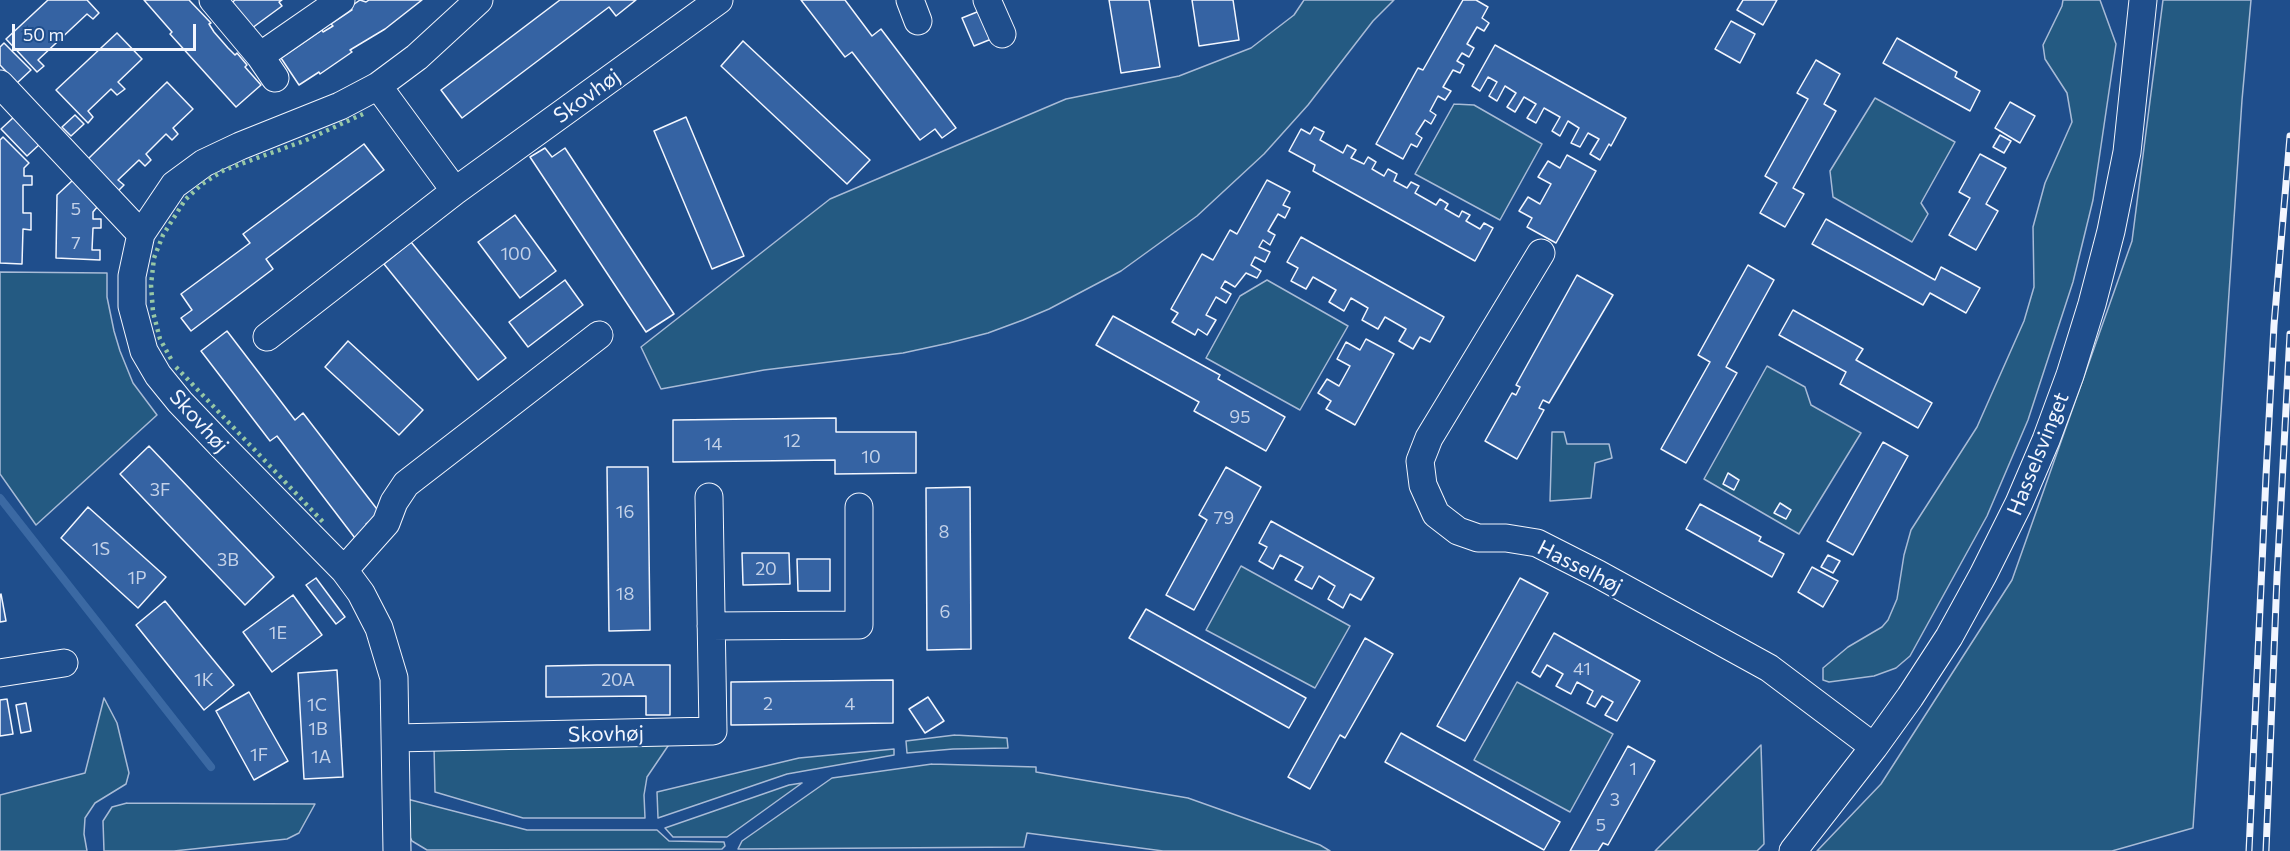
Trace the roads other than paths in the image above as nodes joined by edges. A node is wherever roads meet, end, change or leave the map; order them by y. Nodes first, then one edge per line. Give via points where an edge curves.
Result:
1 (213, 0) edge
2 (340, 0) edge
3 (479, 0) edge
4 (719, 0) edge
5 (987, 0) edge
6 (2143, 0) edge
7 (1002, 34) dead end
8 (260, 56) junction
9 (275, 78) dead end
10 (0, 84) edge
11 (378, 86) junction
12 (455, 191) junction
13 (141, 234) junction
14 (1541, 253) dead end
15 (599, 335) dead end
16 (267, 337) dead end
17 (709, 497) dead end
18 (859, 507) dead end
19 (344, 570) junction
20 (711, 626) junction
21 (64, 663) dead end
22 (0, 673) edge
23 (395, 738) junction
24 (1874, 747) junction
25 (397, 851) edge
26 (1792, 851) edge

1 - 8 street
2 - 8 street
3 - 11 street, Skovhøj via 417,57
4 - 12 street, Skovhøj
5 - 7 street
6 - 24 street, Hasselsvinget via 2127,152 2111,231 2070,375 2046,440 1983,575 1930,667
8 - 9 street
10 - 13 street
11 - 12 street
11 - 13 street, Skovhøj via 204,163 174,185
12 - 16 street, Skovhøj
13 - 19 street, Skovhøj via 132,276 132,306 144,351 158,375 221,446
14 - 24 street, Hasselhøj via 1429,438 1420,461 1423,485 1436,513 1458,531 1478,538 1506,537 1537,543 1579,565 1769,668
15 - 19 street via 406,484 386,523
17 - 20 street, Skovhøj
18 - 20 street via 859,625
19 - 23 street, Skovhøj via 379,627 394,678
20 - 23 street, Skovhøj via 713,731
21 - 22 street
23 - 25 street, Skovhøj
24 - 26 street, Hasselsvinget

